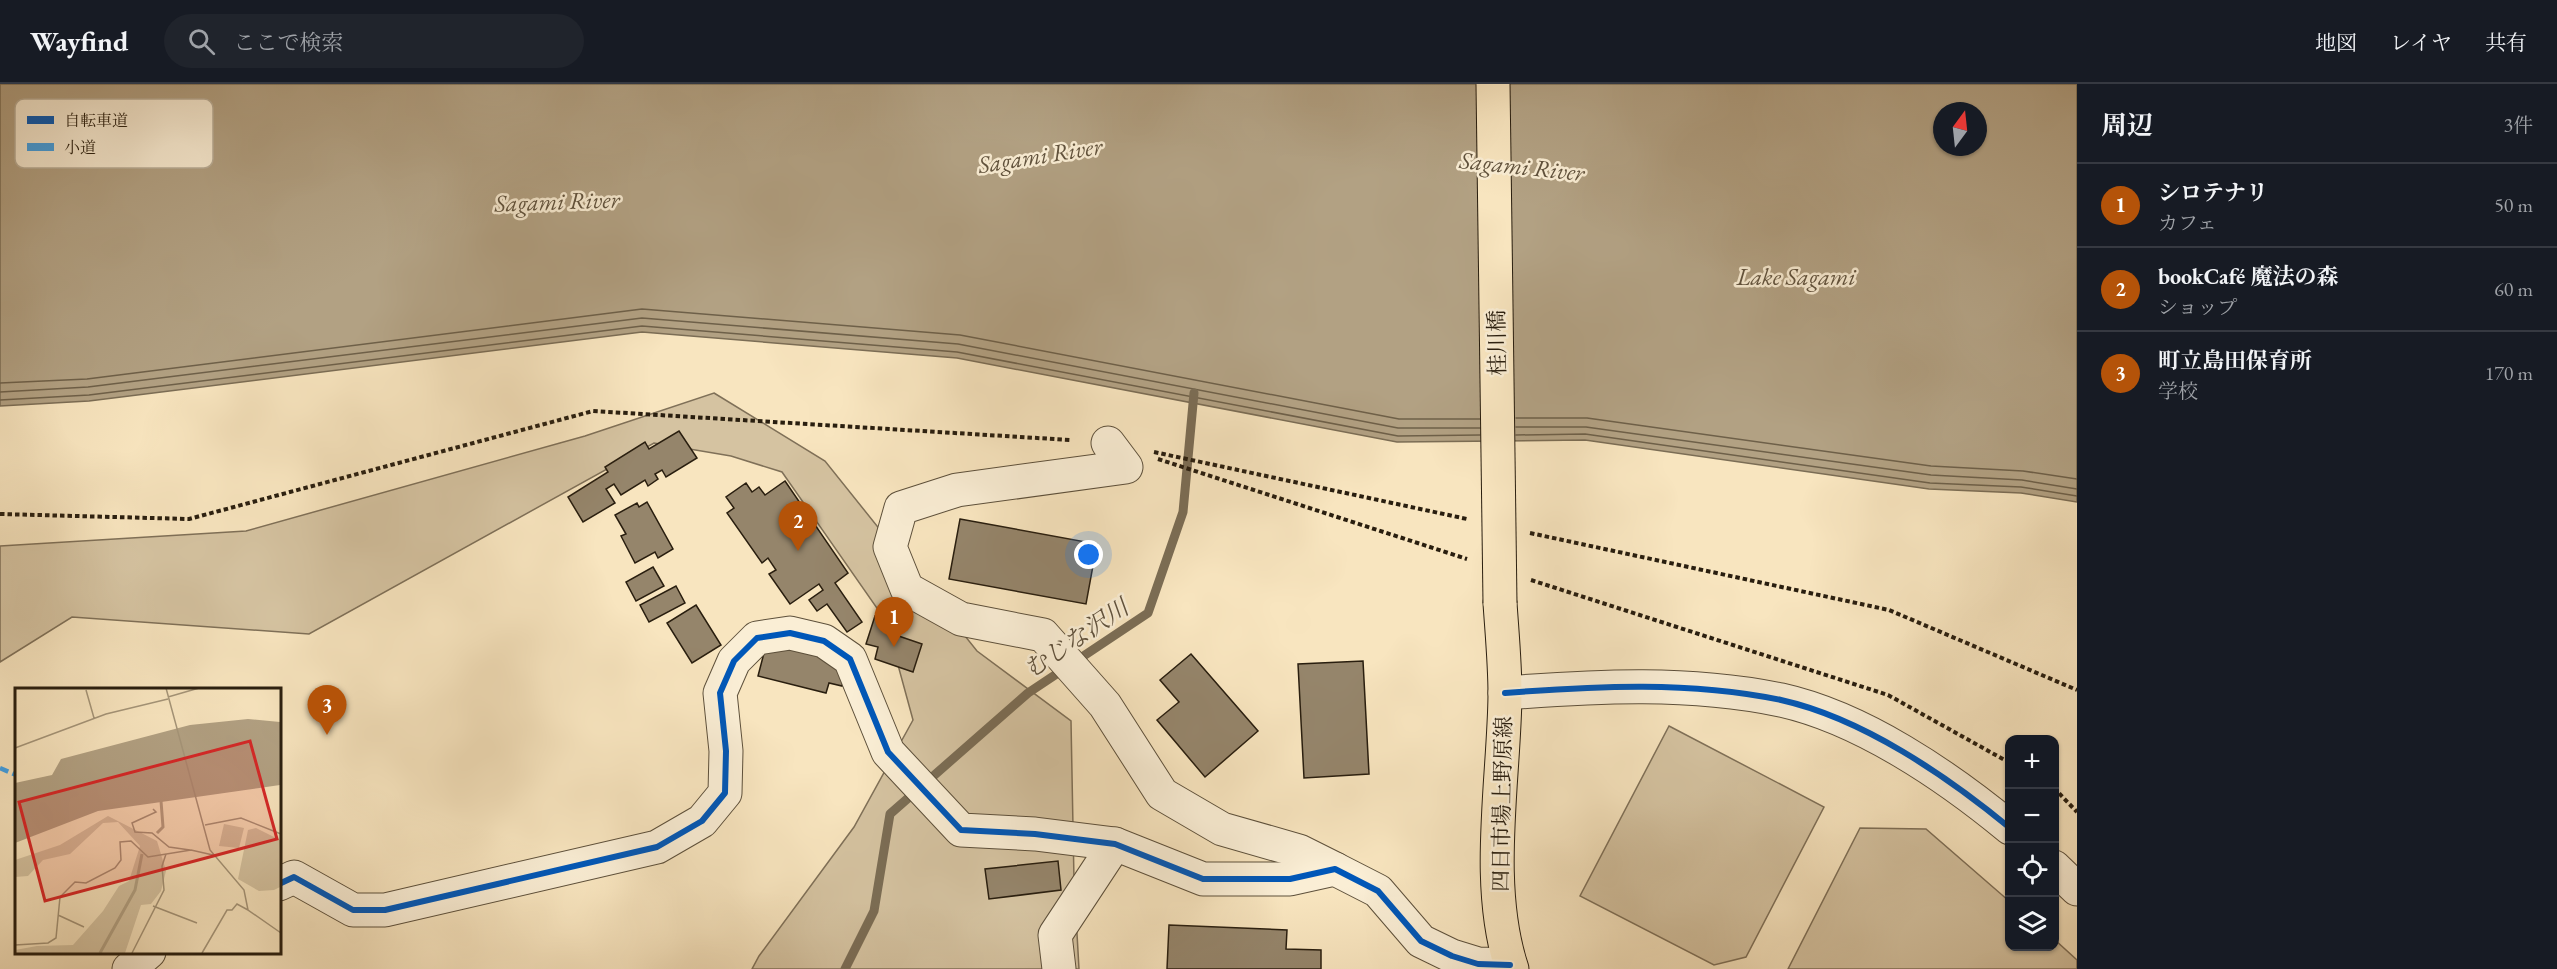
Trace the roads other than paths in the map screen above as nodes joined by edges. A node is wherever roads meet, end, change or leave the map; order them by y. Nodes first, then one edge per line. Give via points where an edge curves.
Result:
1 (1493, 84) edge
2 (1108, 443) road end
3 (1500, 603) joint
4 (1505, 693) junction
5 (2005, 824) edge
6 (1115, 844) junction
7 (1335, 869) junction
8 (2059, 871) edge
9 (280, 883) edge
10 (2077, 889) edge
11 (147, 954) edge
12 (1511, 967) edge
13 (129, 969) edge
14 (1059, 969) edge

1 - 3 main road, 桂川橋, bridge
2 - 7 street via 1126,467 957,490 901,508 890,547 907,589 961,619 1043,635 1105,705 1162,794 1222,829 1299,851
3 - 4 main road, 四日市場上野原線
4 - 5 street via 1669,686 1782,700 1826,715 1905,752 1972,796
4 - 12 main road, 四日市場上野原線 via 1498,819 1499,910
6 - 7 street via 1203,879 1290,879
6 - 9 street via 961,830 888,752 850,659 825,641 790,633 757,638 734,661 720,693 726,751 725,793 702,821 657,847 385,910 353,910 294,876
6 - 14 street via 1055,935
7 - 12 street via 1378,891 1421,941 1478,964
8 - 10 street
11 - 13 street

